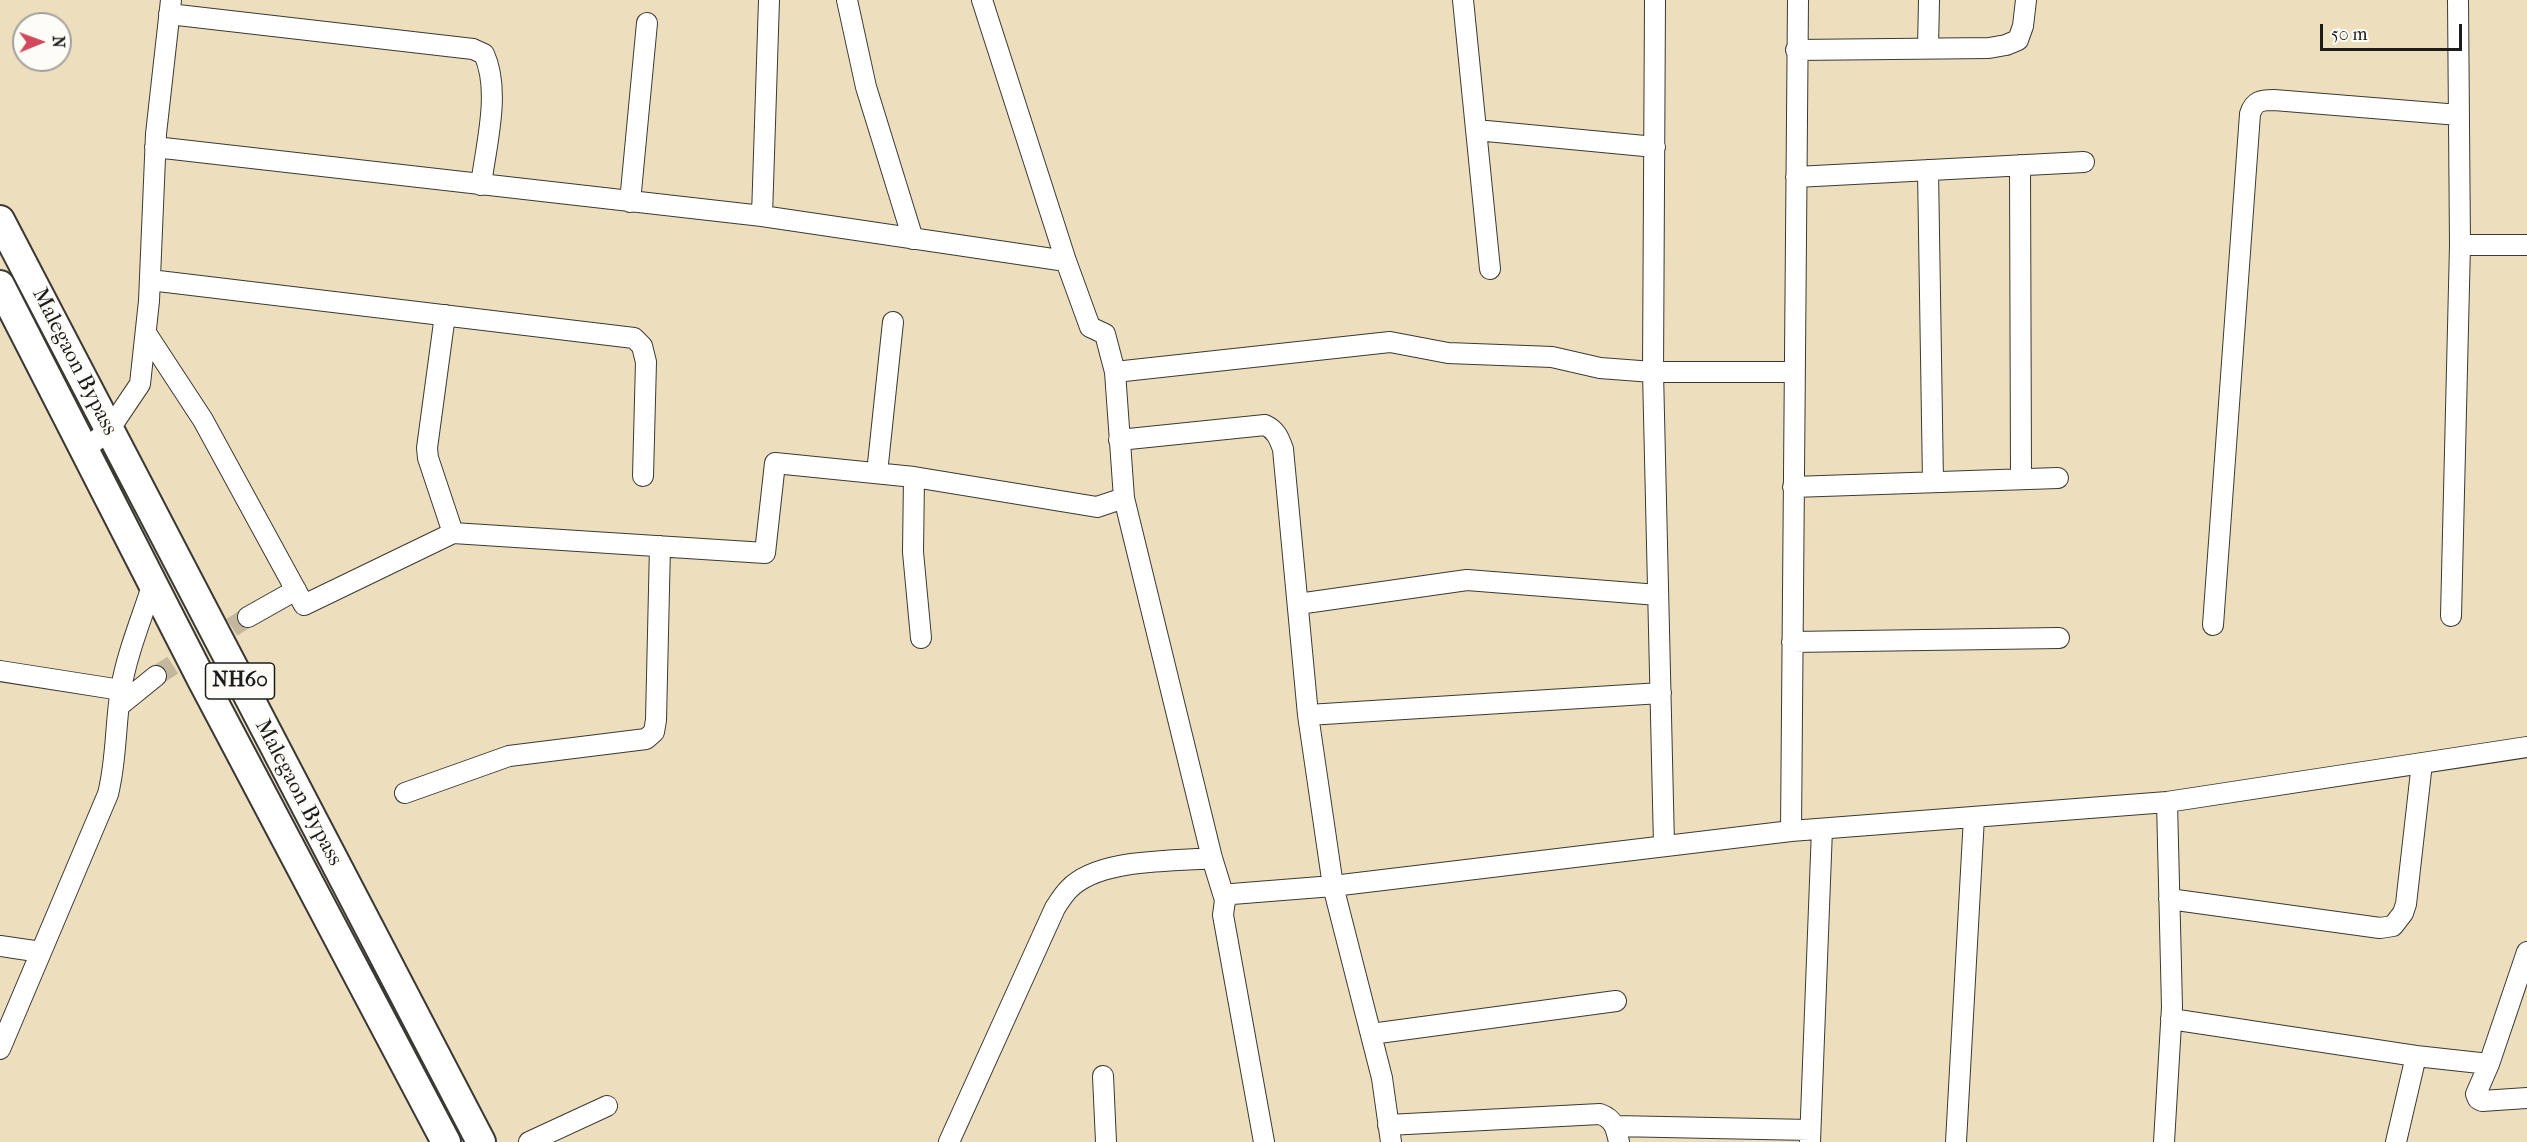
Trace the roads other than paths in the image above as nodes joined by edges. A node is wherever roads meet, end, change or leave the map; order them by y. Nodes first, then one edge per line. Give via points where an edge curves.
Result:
1 (770, 0) edge
2 (847, 0) edge
3 (982, 0) edge
4 (1463, 0) edge
5 (1655, 0) edge
6 (1798, 0) edge
7 (1929, 0) edge
8 (2026, 0) edge
9 (2458, 0) edge
10 (170, 7) edge
11 (647, 23) dead end
12 (1928, 48) junction
13 (1796, 50) junction
14 (2459, 115) junction
15 (1476, 130) junction
16 (155, 147) junction
17 (1655, 147) junction
18 (2084, 162) dead end
19 (2020, 165) junction
20 (1928, 170) junction
21 (1796, 177) junction
22 (481, 185) junction
23 (630, 202) junction
24 (762, 216) junction
25 (0, 220) edge
26 (913, 238) junction
27 (2460, 245) junction
28 (2527, 245) edge
29 (1066, 261) junction
30 (1490, 268) dead end
31 (150, 280) junction
32 (0, 285) edge
33 (445, 315) junction
34 (893, 322) dead end
35 (146, 333) junction
36 (1115, 372) junction
37 (1653, 372) junction
38 (1794, 372) junction
39 (109, 430) junction
40 (1119, 440) junction
41 (84, 450) junction
42 (878, 473) junction
43 (643, 476) dead end
44 (914, 477) junction
45 (2058, 478) dead end
46 (2021, 479) junction
47 (1933, 482) junction
48 (1793, 487) junction
49 (1124, 498) junction
50 (453, 533) junction
51 (660, 546) junction
52 (153, 583) junction
53 (296, 590) junction
54 (1658, 595) junction
55 (1298, 604) junction
56 (2451, 616) dead end
57 (248, 617) tunnel mouth
58 (2213, 625) dead end
59 (921, 638) dead end
60 (2059, 638) dead end
61 (1792, 642) junction
62 (0, 672) edge
63 (156, 676) tunnel mouth
64 (1661, 693) junction
65 (120, 698) junction
66 (1308, 715) junction
67 (2527, 747) edge
68 (2422, 763) junction
69 (405, 793) dead end
70 (2167, 802) junction
71 (1974, 817) junction
72 (1822, 829) junction
73 (1791, 831) junction
74 (1664, 845) junction
75 (1212, 858) junction
76 (1333, 886) junction
77 (2169, 899) junction
78 (1225, 900) junction
79 (0, 946) edge
80 (2527, 951) edge
81 (41, 952) junction
82 (1616, 1001) dead end
83 (2171, 1019) junction
84 (1371, 1034) junction
85 (0, 1049) edge
86 (2416, 1056) junction
87 (2489, 1064) junction
88 (1103, 1076) dead end
89 (2527, 1098) edge
90 (607, 1106) dead end
91 (1390, 1133) edge
92 (1617, 1134) edge
93 (1810, 1136) edge
94 (446, 1142) edge
95 (481, 1142) edge
96 (529, 1142) edge
97 (949, 1142) edge
98 (1106, 1142) edge
99 (1264, 1142) edge
100 (1956, 1142) edge
101 (2164, 1142) edge
102 (2396, 1142) edge

1 - 24 street
2 - 26 street via 866,87
3 - 29 street
4 - 15 street
5 - 17 street
6 - 13 street
7 - 12 street
8 - 12 street via 2018,40 1989,48
9 - 14 street
10 - 16 street
10 - 22 street via 473,49 484,54 491,69 493,91
11 - 23 street
12 - 13 street
13 - 21 street
14 - 27 street
14 - 58 street via 2274,100 2258,101 2253,106
15 - 17 street
15 - 30 street
16 - 22 street
16 - 31 street
17 - 37 street
18 - 19 street
19 - 20 street
19 - 46 street
20 - 21 street
20 - 47 street
21 - 38 street
22 - 23 street
23 - 24 street
24 - 26 street
25 - 39 highway, Malegaon Bypass / NH60
26 - 29 street
27 - 28 street
27 - 56 street
29 - 36 street via 1090,327 1105,334
31 - 33 street
31 - 35 street
32 - 41 highway, Malegaon Bypass / NH60
33 - 43 street via 634,338 642,346 646,362
33 - 50 street via 427,448
34 - 42 street
35 - 39 street via 140,384
35 - 53 street via 203,420
36 - 37 street via 1390,342 1448,353 1552,357 1600,368
36 - 40 street
37 - 38 street
37 - 54 street
38 - 48 street
39 - 41 street
39 - 95 highway, Malegaon Bypass / NH60
40 - 49 street
40 - 55 street via 1265,425 1272,428 1283,449
41 - 52 highway, Malegaon Bypass / NH60
42 - 44 street
42 - 51 street via 775,463 765,553
44 - 49 street via 1097,507
44 - 59 street via 914,566
45 - 46 street
46 - 47 street
47 - 48 street
48 - 61 street
49 - 75 street
50 - 51 street
50 - 53 street via 304,605
51 - 69 street via 654,732 646,739 509,756
52 - 65 street
52 - 94 highway, Malegaon Bypass / NH60
53 - 57 street
54 - 55 street via 1467,580
54 - 64 street
55 - 66 street
60 - 61 street
61 - 73 street
62 - 65 street
63 - 65 street
64 - 66 street
64 - 74 street
65 - 81 street via 116,755 108,794
66 - 76 street
67 - 68 street
68 - 70 street
68 - 77 street via 2406,904 2393,926 2380,928
70 - 71 street
70 - 77 street
71 - 72 street
71 - 100 street
72 - 73 street
72 - 93 street
73 - 74 street
74 - 76 street
75 - 78 street
75 - 97 street via 1120,866 1095,872 1069,888 1055,908
76 - 78 street via 1232,894
76 - 84 street
77 - 83 street
78 - 99 street via 1223,915
79 - 81 street
80 - 87 street
81 - 85 street
82 - 84 street
83 - 86 street
83 - 101 street
84 - 91 street
86 - 87 street
86 - 102 street
87 - 89 street via 2476,1094 2478,1099
88 - 98 street
90 - 96 street
91 - 92 street via 1600,1114 1609,1117
92 - 93 street

